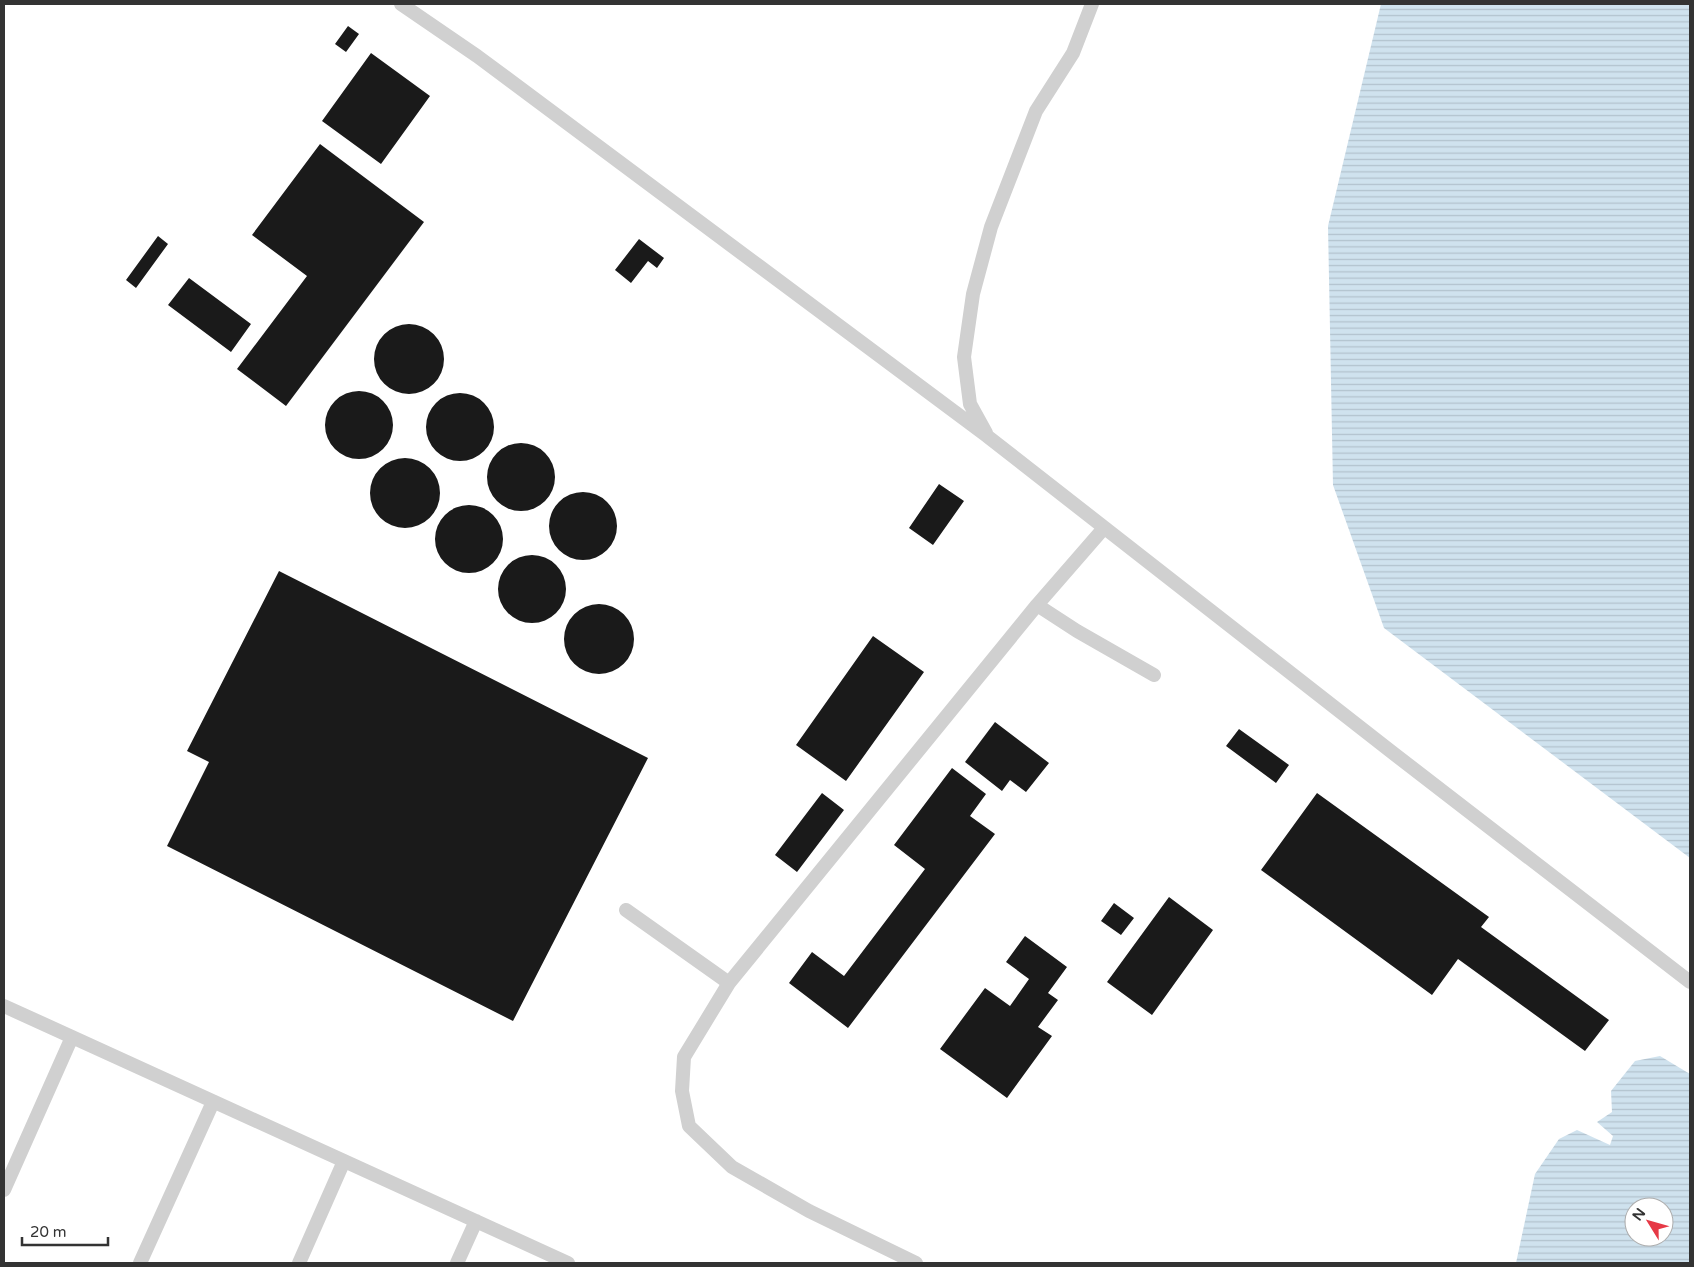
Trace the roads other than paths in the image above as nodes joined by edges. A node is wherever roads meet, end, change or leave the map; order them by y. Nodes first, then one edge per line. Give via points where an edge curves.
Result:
1 (401, 4) edge
2 (1092, 4) edge
3 (987, 436) junction
4 (1104, 528) junction
5 (1037, 605) junction
6 (1154, 675) dead end
7 (626, 910) dead end
8 (1690, 982) edge
9 (729, 983) junction
10 (4, 1006) edge
11 (72, 1037) junction
12 (213, 1102) junction
13 (344, 1161) junction
14 (4, 1190) edge
15 (476, 1221) junction
16 (561, 1262) edge
17 (140, 1263) edge
18 (299, 1263) edge
19 (457, 1263) edge
20 (916, 1263) edge

1 - 3 lane via 477,56
2 - 3 lane via 1073,53 1036,111 991,227 973,294 964,357 970,404
3 - 4 lane
4 - 5 lane
4 - 8 lane
5 - 6 lane
5 - 9 lane
7 - 9 lane
9 - 20 lane via 684,1056 682,1090 689,1126 732,1167 809,1211
10 - 11 lane
11 - 12 lane
11 - 14 lane
12 - 13 lane
12 - 17 lane
13 - 15 lane
13 - 18 lane
15 - 16 lane
15 - 19 lane

